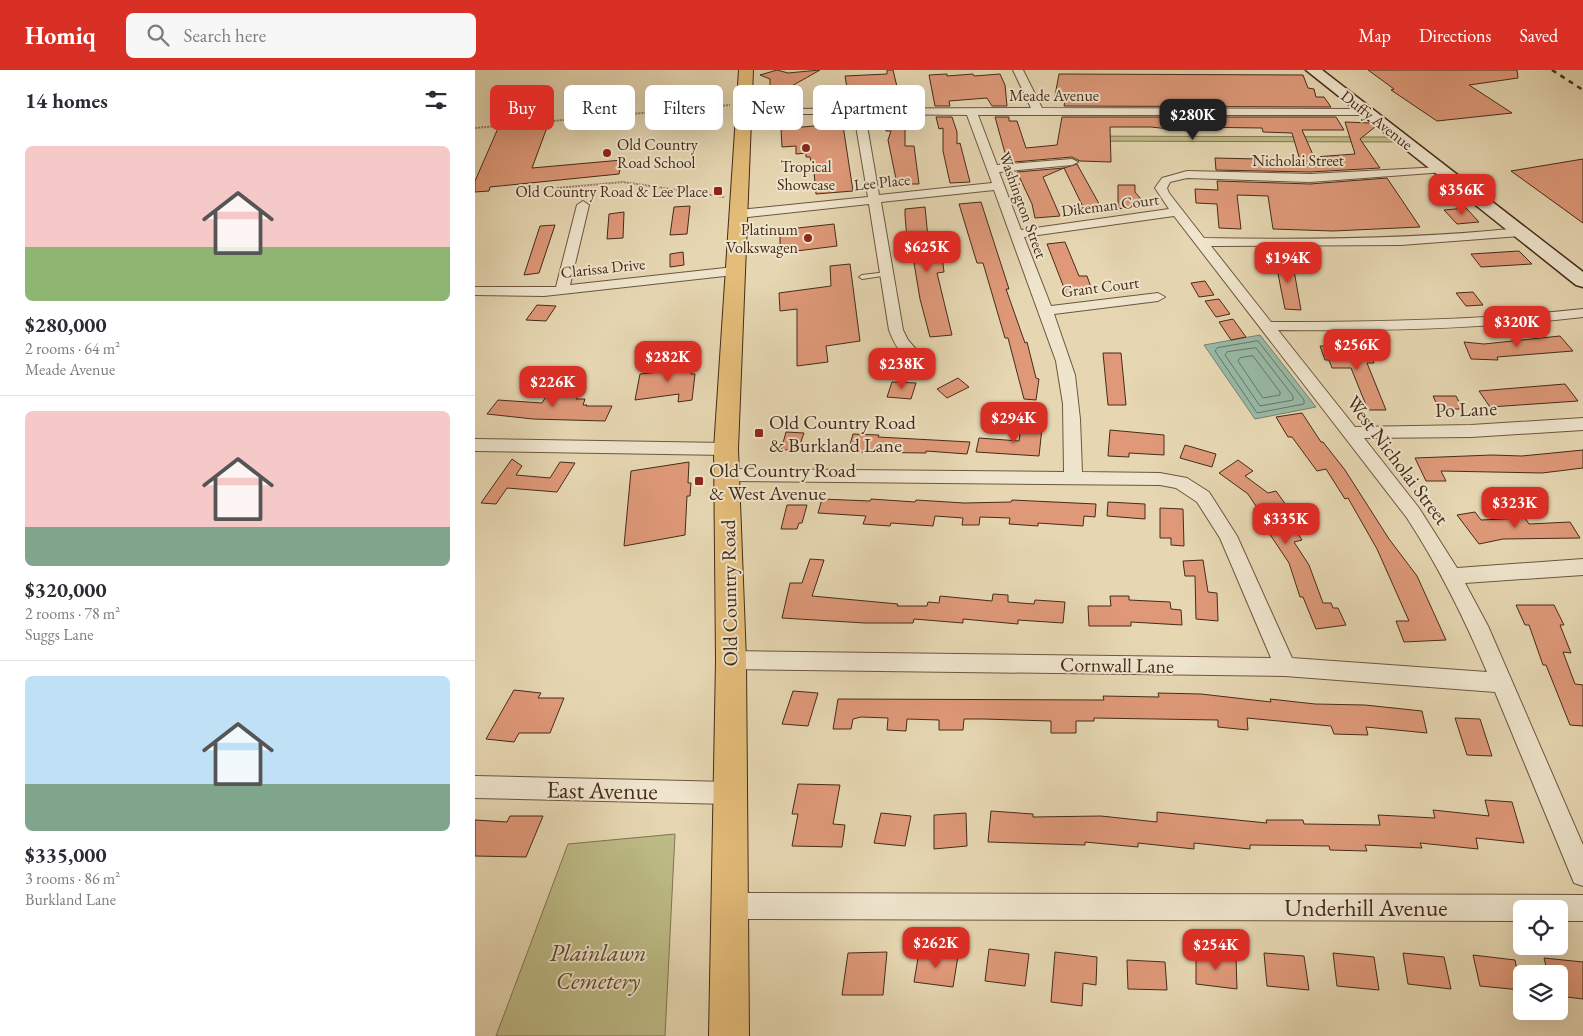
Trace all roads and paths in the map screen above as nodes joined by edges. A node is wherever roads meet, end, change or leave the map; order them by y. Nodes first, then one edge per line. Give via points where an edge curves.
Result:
1 (746, 70) edge
2 (1018, 70) edge
3 (1313, 70) edge
4 (745, 85) edge
5 (733, 108) edge
6 (925, 111) edge
7 (971, 111) junction
8 (1038, 111) junction
9 (1367, 112) junction
10 (475, 128) edge
11 (742, 130) edge
12 (862, 130) edge
13 (1072, 162) dead end
14 (993, 169) junction
15 (1441, 170) junction
16 (999, 186) junction
17 (557, 188) dead end
18 (874, 200) junction
19 (583, 205) dead end
20 (740, 207) junction
21 (1177, 212) junction
22 (1520, 232) junction
23 (1017, 234) junction
24 (1201, 242) junction
25 (734, 271) junction
26 (887, 274) junction
27 (862, 277) dead end
28 (1583, 281) edge
29 (562, 290) junction
30 (475, 291) edge
31 (1158, 297) dead end
32 (1046, 311) junction
33 (1583, 313) edge
34 (1267, 326) junction
35 (913, 355) dead end
36 (1583, 424) edge
37 (1350, 433) junction
38 (475, 445) edge
39 (726, 462) junction
40 (1073, 478) junction
41 (1583, 567) edge
42 (1451, 576) junction
43 (731, 660) junction
44 (1285, 668) junction
45 (1502, 683) junction
46 (475, 787) edge
47 (729, 793) junction
48 (1583, 874) edge
49 (728, 906) junction
50 (1583, 908) edge
51 (729, 1036) edge

1 - 4 main road, Old Country Road
2 - 8 street
3 - 9 street, Duffy Avenue
5 - 10 path
6 - 7 street, Meade Avenue
7 - 8 street, Meade Avenue
7 - 14 street, Washington Street
8 - 9 street, Meade Avenue
9 - 15 street, Duffy Avenue
11 - 20 main road, Old Country Road
12 - 18 street
13 - 14 street
14 - 16 street, Washington Street
15 - 21 street, Nicholai Street via 1310,178 1181,175 1166,180 1161,188
15 - 22 street, Duffy Avenue
16 - 18 street, Lee Place
16 - 23 street, Washington Street
17 - 20 path via 623,182
18 - 20 street, Lee Place
18 - 26 street
19 - 29 street
20 - 25 main road, Old Country Road
21 - 23 street, Dikeman Court
21 - 24 street, West Nicholai Street
22 - 24 street via 1377,244
22 - 28 street, Duffy Avenue
23 - 32 street, Washington Street
24 - 34 street, West Nicholai Street
25 - 29 street, Clarissa Drive
25 - 39 main road, Old Country Road
26 - 27 lane
26 - 35 street via 897,336
29 - 30 street, Clarissa Drive
31 - 32 street, Grant Court
32 - 40 street, Washington Street via 1069,381 1073,411
33 - 34 street via 1442,325
34 - 37 street, West Nicholai Street
36 - 37 street, Po Lane via 1471,432
37 - 42 street, West Nicholai Street via 1413,513
38 - 39 street
39 - 40 street
39 - 43 main road, Old Country Road
40 - 44 street via 1160,479 1181,483 1203,497 1228,536
41 - 42 street
42 - 45 street, West Nicholai Street via 1479,626
43 - 44 street, Cornwall Lane
43 - 47 main road, Old Country Road
44 - 45 street, Cornwall Lane
45 - 48 street, West Nicholai Street
46 - 47 street, East Avenue
47 - 49 main road, Old Country Road
49 - 50 street, Underhill Avenue
49 - 51 main road, Old Country Road

